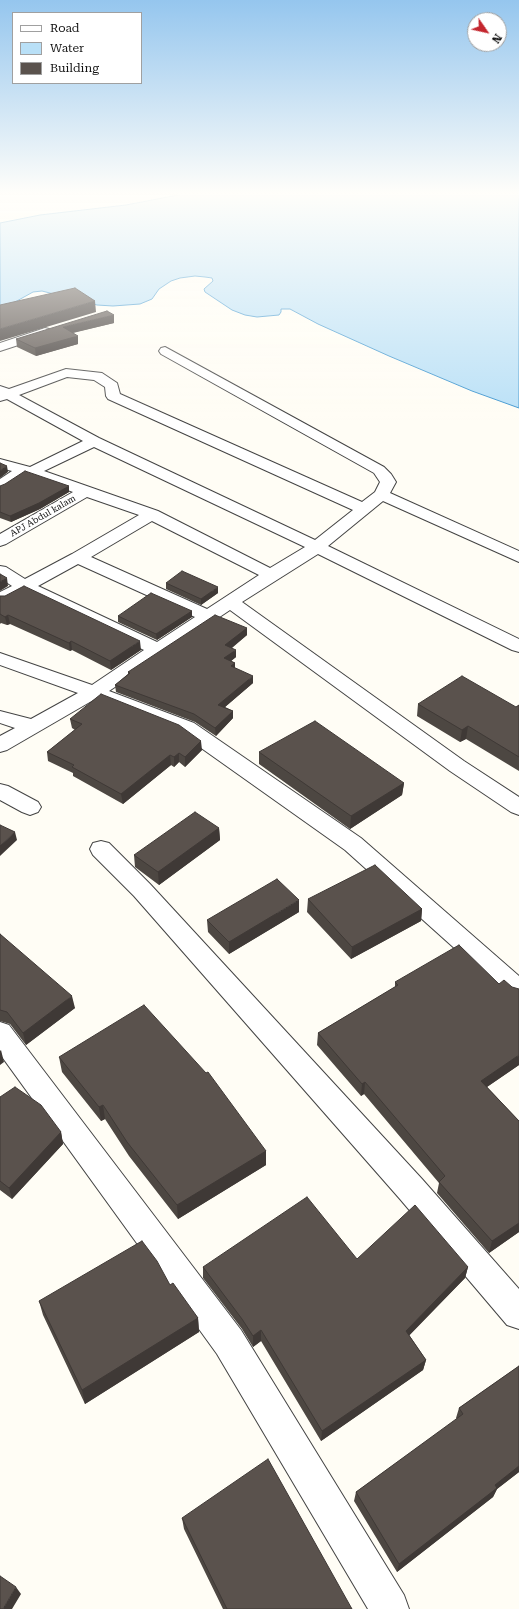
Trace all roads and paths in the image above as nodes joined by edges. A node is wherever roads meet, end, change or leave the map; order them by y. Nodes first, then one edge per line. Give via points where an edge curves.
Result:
1 (56, 329) edge
2 (0, 347) edge
3 (165, 351) dead end
4 (3, 394) edge
5 (94, 441) junction
6 (0, 463) edge
7 (27, 471) junction
8 (0, 486) edge
9 (86, 491) junction
10 (381, 495) junction
11 (364, 509) junction
12 (152, 514) junction
13 (0, 541) edge
14 (317, 547) junction
15 (519, 557) edge
16 (78, 558) junction
17 (0, 571) edge
18 (271, 575) junction
19 (25, 586) junction
20 (0, 599) edge
21 (231, 602) junction
22 (208, 616) junction
23 (519, 646) edge
24 (158, 650) junction
25 (0, 659) edge
26 (94, 692) junction
27 (0, 717) edge
28 (33, 726) junction
29 (0, 745) edge
30 (0, 791) edge
31 (30, 807) dead end
32 (519, 807) edge
33 (100, 848) dead end
34 (519, 991) edge
35 (0, 1033) edge
36 (519, 1313) edge
37 (390, 1609) edge

1 - 2 street
3 - 10 street via 379,470 388,482
4 - 5 street
4 - 11 street via 66,373 97,376 112,386 113,396
5 - 7 street
5 - 14 street
6 - 7 street
7 - 8 street
7 - 9 street
9 - 12 street
9 - 13 street, APJ Abdul kalam
10 - 11 street
10 - 15 street
11 - 14 street
12 - 16 street
12 - 18 street
14 - 18 street
14 - 23 street
16 - 19 street
16 - 22 street
17 - 19 street
18 - 21 street
19 - 20 street
19 - 24 street
21 - 22 street
21 - 32 street via 457,766
22 - 24 street
24 - 26 street
25 - 26 street
26 - 28 street
26 - 34 street via 187,728 354,844
27 - 28 street
28 - 29 street
30 - 31 street
33 - 36 street via 164,914
35 - 37 street via 229,1342

